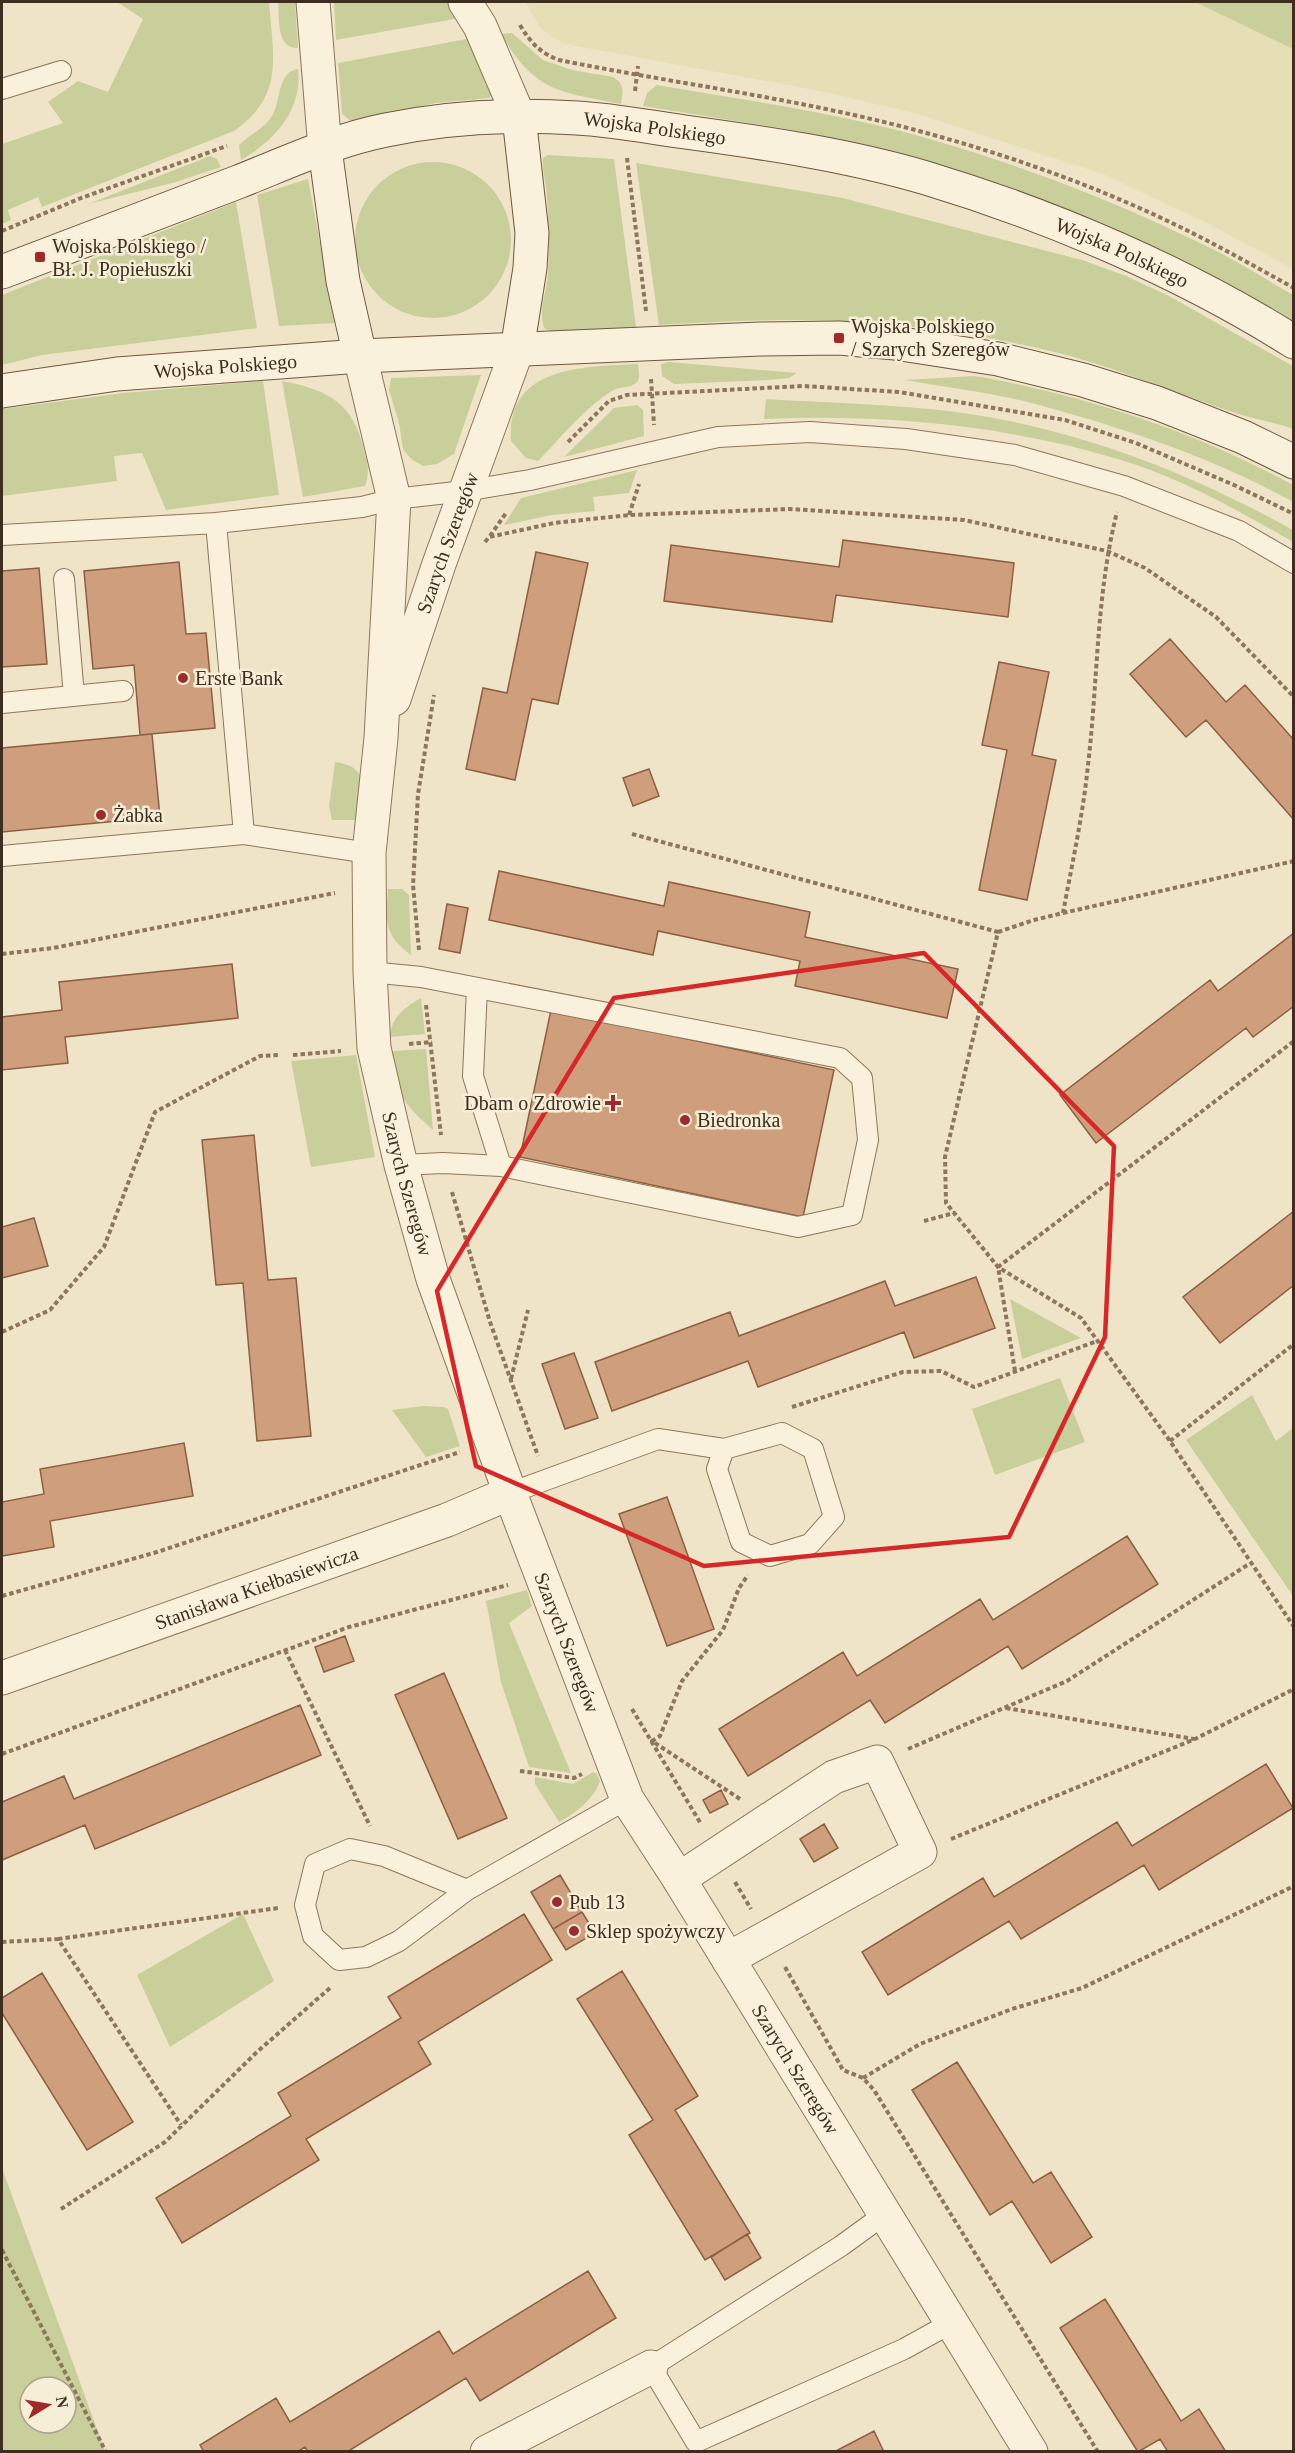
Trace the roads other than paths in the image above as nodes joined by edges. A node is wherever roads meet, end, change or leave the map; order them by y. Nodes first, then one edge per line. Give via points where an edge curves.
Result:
1 (313, 2) edge
2 (465, 2) edge
3 (61, 71) dead end
4 (2, 89) edge
5 (519, 117) junction
6 (325, 148) junction
7 (2, 272) edge
8 (1293, 342) edge
9 (518, 350) junction
10 (360, 356) junction
11 (2, 391) edge
12 (1293, 462) edge
13 (465, 491) junction
14 (394, 500) junction
15 (216, 523) junction
16 (2, 535) edge
17 (1293, 563) edge
18 (63, 579) dead end
19 (123, 691) dead end
20 (74, 696) junction
21 (2, 703) edge
22 (381, 738) junction
23 (244, 834) junction
24 (369, 853) junction
25 (2, 856) edge
26 (370, 972) junction
27 (477, 988) junction
28 (401, 1165) junction
29 (501, 1166) junction
30 (724, 1449) junction
31 (510, 1493) junction
32 (2, 1678) edge
33 (627, 1799) junction
34 (680, 1879) junction
35 (467, 1890) junction
36 (728, 1959) junction
37 (885, 2214) junction
38 (953, 2322) junction
39 (651, 2367) junction
40 (487, 2451) edge
41 (1031, 2451) edge

1 - 6 street, Szarych Szeregów
2 - 5 street, Szarych Szeregów via 480,26
3 - 4 lane
5 - 6 street, Wojska Polskiego via 451,120 384,130
5 - 8 street, Wojska Polskiego via 579,118 756,142 925,178 1100,242 1207,293
5 - 9 street, Szarych Szeregów via 532,233
6 - 7 street, Wojska Polskiego
6 - 10 street, Szarych Szeregów via 343,281
9 - 10 street, Wojska Polskiego
9 - 12 street, Wojska Polskiego via 838,338 896,343 998,359 1083,380 1157,403 1243,437
9 - 13 street, Szarych Szeregów
10 - 11 street, Wojska Polskiego via 117,374
10 - 14 street, Szarych Szeregów
13 - 14 lane
13 - 17 lane via 718,437 810,432 906,439 1015,454 1125,486 1239,531
13 - 22 street, Szarych Szeregów
14 - 15 lane
14 - 22 street, Szarych Szeregów
15 - 16 lane
15 - 23 lane
18 - 20 lane
19 - 20 lane
20 - 21 lane
22 - 24 street, Szarych Szeregów
23 - 24 lane
23 - 25 lane
24 - 26 street, Szarych Szeregów
26 - 27 lane
26 - 28 street, Szarych Szeregów via 374,1047
27 - 29 lane via 473,1076
27 - 29 lane via 840,1058 862,1078 868,1140 852,1215 798,1227
28 - 29 lane
28 - 31 street, Szarych Szeregów via 433,1279
30 - 30 lane via 717,1469 741,1542 770,1556 810,1545 834,1516 813,1449 782,1433
30 - 31 lane via 658,1439
31 - 32 street, Stanisława Kiełbasiewicza via 447,1520
31 - 33 street, Szarych Szeregów
33 - 34 street, Szarych Szeregów
33 - 35 lane
34 - 36 street, Szarych Szeregów
34 - 36 street via 834,1777 877,1762 920,1852
35 - 35 lane via 399,1941 366,1957 339,1960 313,1936 305,1905 315,1864 350,1850 384,1856
36 - 37 street, Szarych Szeregów
37 - 38 street, Szarych Szeregów
37 - 39 lane
38 - 39 lane via 904,2349 696,2442
38 - 41 street, Szarych Szeregów
39 - 40 street

